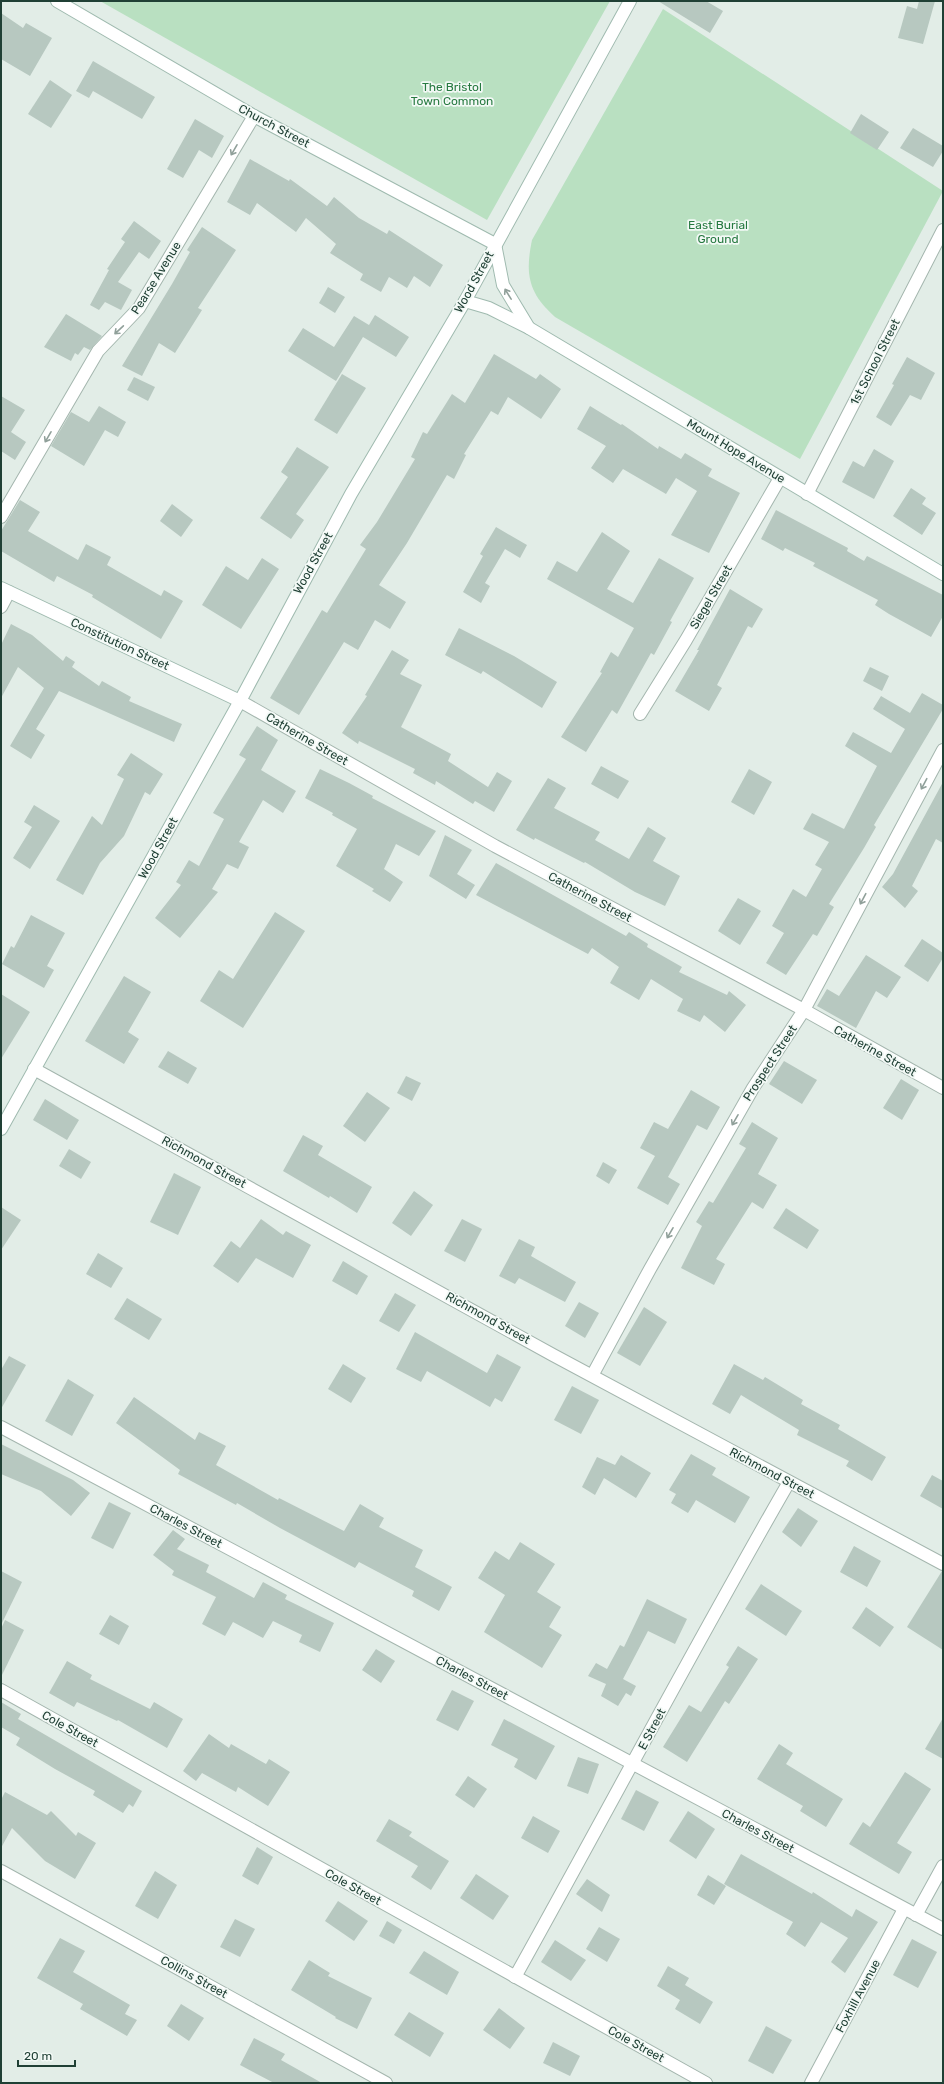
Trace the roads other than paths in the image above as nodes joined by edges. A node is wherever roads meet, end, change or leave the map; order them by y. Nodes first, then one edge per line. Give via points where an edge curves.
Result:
1 (57, 1) edge
2 (630, 1) edge
3 (254, 116) junction
4 (943, 230) edge
5 (495, 244) junction
6 (465, 300) junction
7 (529, 328) junction
8 (780, 478) junction
9 (807, 494) junction
10 (1, 517) edge
11 (943, 574) edge
12 (5, 590) edge
13 (1, 608) edge
14 (240, 701) junction
15 (640, 714) dead end
16 (943, 750) edge
17 (804, 1010) junction
18 (34, 1069) junction
19 (943, 1088) edge
20 (1, 1129) edge
21 (593, 1374) junction
22 (1, 1427) edge
23 (789, 1482) junction
24 (943, 1564) edge
25 (1, 1690) edge
26 (633, 1764) junction
27 (943, 1866) edge
28 (1, 1871) edge
29 (904, 1909) junction
30 (916, 1915) junction
31 (943, 1929) edge
32 (515, 1977) junction
33 (386, 2083) edge
34 (706, 2083) edge
35 (811, 2083) edge

1 - 3 street, Church Street
2 - 5 street, Wood Street
3 - 5 street, Church Street
3 -> 10 street, Pearse Avenue via 139,308 98,351
4 - 9 street, 1st School Street
5 - 6 street, Wood Street
7 -> 5 street, Mount Hope Avenue via 503,285
6 - 7 street, Mount Hope Avenue via 489,308
6 - 14 street, Wood Street via 351,494
7 - 8 street, Mount Hope Avenue
8 - 9 street, Mount Hope Avenue
8 - 15 street, Siegel Street
9 - 11 street, Mount Hope Avenue
12 - 13 street
12 - 14 street, Constitution Street
14 - 17 street, Catherine Street via 495,846
14 - 18 street, Wood Street
16 -> 17 street, Prospect Street
17 - 19 street, Catherine Street
17 -> 21 street, Prospect Street via 753,1088
18 - 20 street, Wood Street
18 - 21 street, Richmond Street
21 - 23 street, Richmond Street
22 - 26 street, Charles Street
23 - 24 street, Richmond Street
23 - 26 street, E Street via 719,1603
25 - 32 street, Cole Street
26 - 29 street, Charles Street
26 - 32 street, E Street
27 - 30 street
28 - 33 street, Collins Street
29 - 30 street, Charles Street
29 - 35 street, Foxhill Avenue
30 - 31 street, Charles Street
32 - 34 street, Cole Street

